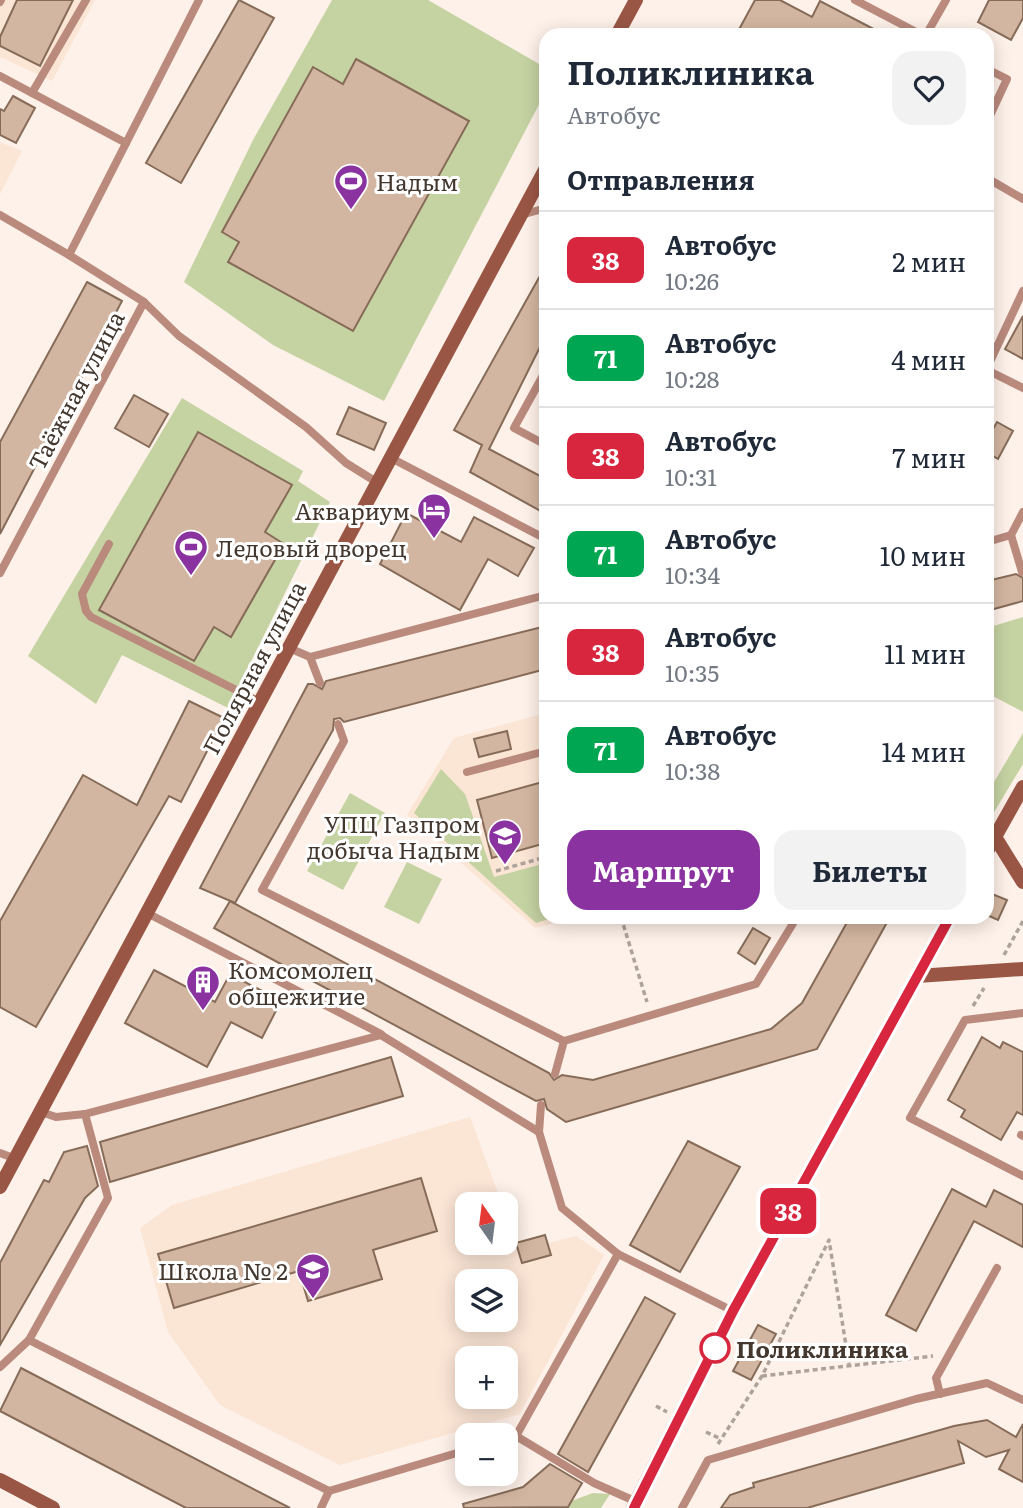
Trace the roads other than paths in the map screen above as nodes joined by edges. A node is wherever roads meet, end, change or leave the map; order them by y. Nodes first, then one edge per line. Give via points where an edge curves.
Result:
1 (86, 0) edge
2 (199, 0) edge
3 (636, 0) edge
4 (855, 0) edge
5 (946, 0) edge
6 (621, 28) edge
7 (910, 28) edge
8 (928, 28) edge
9 (994, 72) edge
10 (0, 76) edge
11 (32, 93) junction
12 (994, 107) edge
13 (126, 143) junction
14 (539, 181) edge
15 (994, 182) edge
16 (1023, 199) edge
17 (539, 210) edge
18 (0, 215) edge
19 (521, 215) junction
20 (69, 255) junction
21 (1023, 291) edge
22 (144, 302) junction
23 (994, 354) edge
24 (994, 373) edge
25 (539, 383) edge
26 (1023, 388) edge
27 (539, 441) edge
28 (391, 458) junction
29 (377, 483) junction
30 (1023, 512) edge
31 (539, 535) edge
32 (1011, 535) junction
33 (994, 540) edge
34 (109, 544) dead end
35 (1022, 572) edge
36 (0, 573) edge
37 (539, 597) edge
38 (289, 648) junction
39 (310, 657) junction
40 (320, 682) dead end
41 (260, 702) junction
42 (338, 724) dead end
43 (539, 753) edge
44 (467, 772) dead end
45 (1023, 787) edge
46 (995, 838) joint
47 (1023, 882) edge
48 (148, 913) junction
49 (792, 924) edge
50 (946, 924) edge
51 (1023, 969) edge
52 (917, 976) junction
53 (1023, 1013) edge
54 (381, 1035) junction
55 (564, 1041) junction
56 (555, 1074) dead end
57 (541, 1105) dead end
58 (41, 1112) junction
59 (85, 1114) junction
60 (539, 1132) junction
61 (0, 1153) edge
62 (16, 1159) junction
63 (1023, 1176) edge
64 (0, 1187) edge
65 (618, 1254) junction
66 (997, 1268) dead end
67 (733, 1311) junction
68 (29, 1340) junction
69 (0, 1367) edge
70 (940, 1394) junction
71 (1023, 1400) edge
72 (518, 1432) edge
73 (518, 1437) edge
74 (455, 1454) edge
75 (0, 1480) edge
76 (329, 1491) junction
77 (635, 1505) edge
78 (53, 1508) edge
79 (321, 1508) edge
80 (682, 1508) edge

1 - 11 lane
2 - 13 lane
3 - 6 street
4 - 7 lane
5 - 8 lane
9 - 12 lane via 1007,79
10 - 11 lane
11 - 13 lane
13 - 20 lane
14 - 19 street, Полярная улица
15 - 16 lane
17 - 19 lane
18 - 20 lane
19 - 28 street, Полярная улица
20 - 22 lane
21 - 23 lane
22 - 29 lane, Таёжная улица via 179,337 306,426 346,463
22 - 36 lane, Таёжная улица
24 - 26 lane
25 - 27 lane via 514,428
28 - 29 street, Полярная улица
28 - 31 lane
29 - 38 street, Полярная улица
30 - 32 lane
32 - 33 lane
32 - 35 lane
34 - 41 lane via 82,594 91,617
37 - 39 lane
38 - 39 lane
38 - 41 street, Полярная улица
39 - 40 lane
41 - 48 street, Полярная улица
42 - 55 lane via 344,741 262,890
43 - 44 lane
45 - 46 street
46 - 47 street
48 - 54 lane
48 - 58 street, Полярная улица
49 - 55 lane via 756,985
50 - 52 street
51 - 52 street
52 - 67 street
53 - 63 lane via 965,1020 910,1118
54 - 59 lane
54 - 60 lane
55 - 56 lane
57 - 60 lane
58 - 59 lane via 56,1117
58 - 62 street, Полярная улица
59 - 68 lane via 108,1198
60 - 65 lane via 562,1208
61 - 62 lane
62 - 64 street, Полярная улица
65 - 67 lane
65 - 72 lane
66 - 70 lane via 936,1378
67 - 77 street
68 - 69 lane
68 - 76 lane
70 - 71 lane via 987,1383
70 - 80 lane via 708,1460
73 - 77 lane
74 - 76 lane
75 - 78 street
76 - 79 lane

